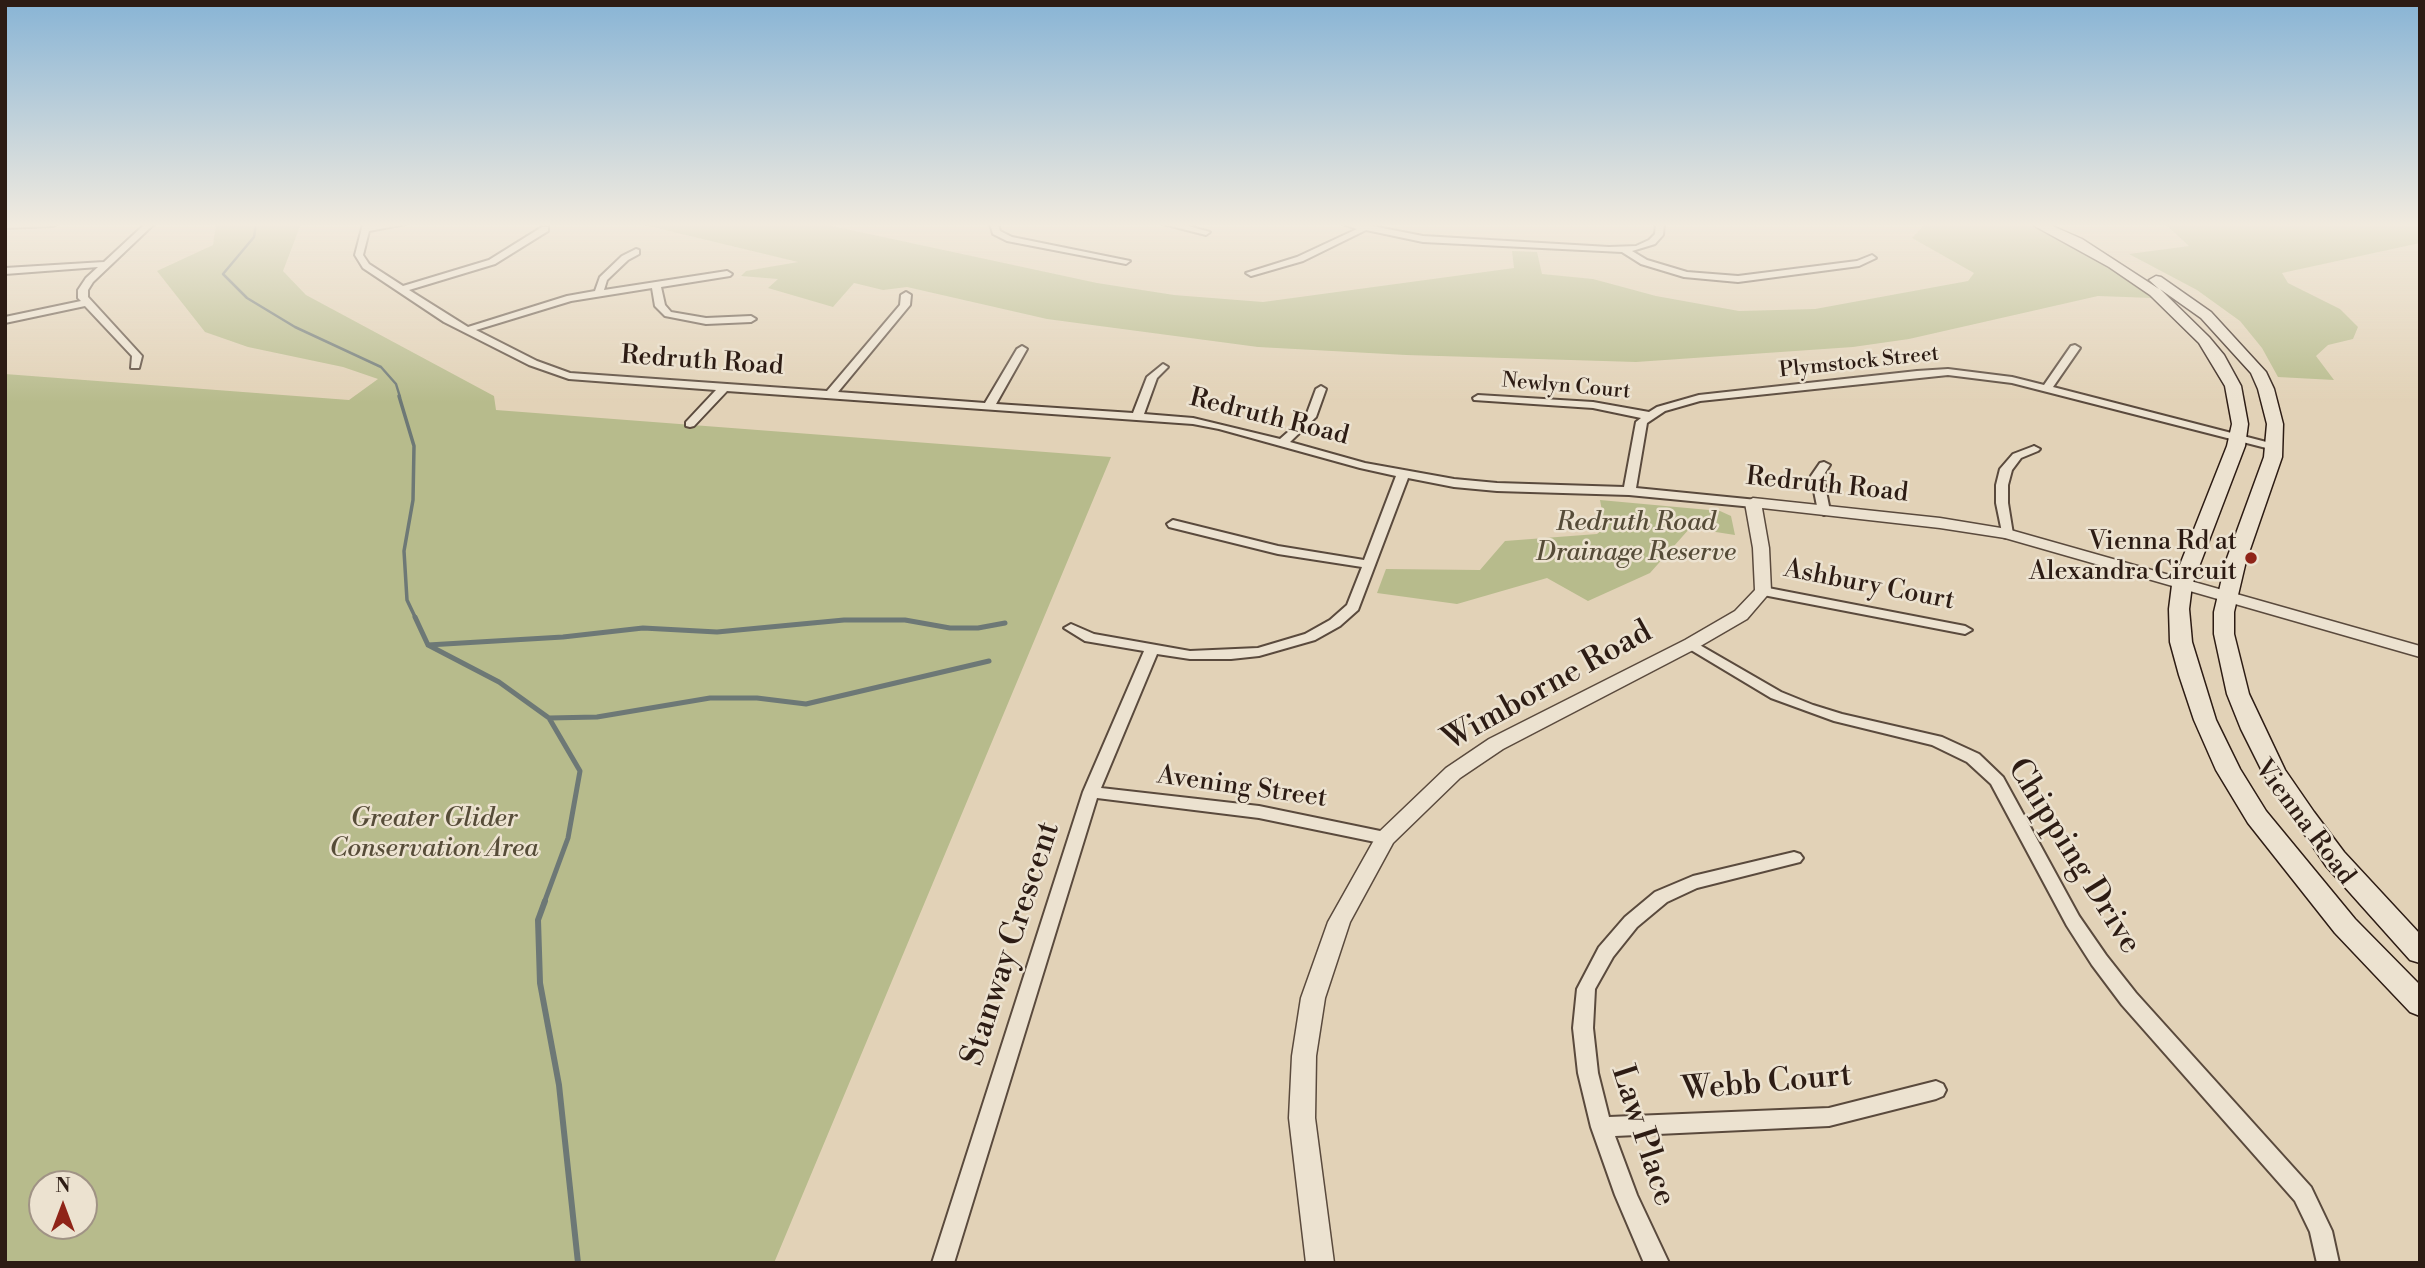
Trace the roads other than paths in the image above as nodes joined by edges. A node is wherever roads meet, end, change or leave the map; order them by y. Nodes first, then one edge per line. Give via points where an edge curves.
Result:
1 (87, 283) edge
2 (391, 283) edge
3 (423, 283) edge
4 (602, 283) edge
5 (668, 283) edge
6 (2143, 283) edge
7 (2160, 283) edge
8 (656, 285) junction
9 (401, 290) junction
10 (599, 293) junction
11 (906, 295) dead end
12 (87, 303) junction
13 (751, 319) dead end
14 (5, 320) edge
15 (467, 330) junction
16 (2075, 348) dead end
17 (1022, 349) dead end
18 (135, 366) dead end
19 (1163, 367) dead end
20 (2047, 387) junction
21 (723, 388) junction
22 (1321, 389) dead end
23 (830, 395) junction
24 (1478, 398) dead end
25 (989, 406) junction
26 (1138, 416) junction
27 (1650, 416) junction
28 (690, 424) dead end
29 (2238, 438) junction
30 (1281, 444) junction
31 (2274, 447) junction
32 (2034, 449) dead end
33 (1824, 465) dead end
34 (1404, 474) junction
35 (1629, 491) junction
36 (1753, 503) junction
37 (1824, 511) junction
38 (1173, 524) dead end
39 (2007, 534) junction
40 (1368, 564) junction
41 (2182, 585) junction
42 (1763, 591) junction
43 (2226, 597) junction
44 (1071, 628) dead end
45 (1965, 630) dead end
46 (1691, 644) junction
47 (1152, 649) junction
48 (2420, 652) edge
49 (1091, 792) junction
50 (1385, 838) junction
51 (1794, 858) dead end
52 (2420, 952) edge
53 (2420, 1004) edge
54 (1936, 1090) dead end
55 (1601, 1127) junction
56 (943, 1263) edge
57 (1320, 1263) edge
58 (1658, 1263) edge
59 (2328, 1263) edge

1 - 12 street via 83,290
2 - 9 street, Redruth Road
3 - 9 street
4 - 10 street
5 - 8 street
6 - 29 main road, Vienna Road via 2216,355 2233,386
7 - 31 main road, Vienna Road via 2220,327 2258,372 2276,425
8 - 10 street
8 - 13 street via 660,306 668,314 706,321
9 - 15 street, Redruth Road
10 - 15 street
11 - 23 street via 905,305
12 - 14 street
12 - 18 street via 137,356
15 - 21 street, Redruth Road via 569,376
16 - 20 street
17 - 25 street
19 - 26 street via 1152,377
20 - 27 street, Plymstock Street via 1981,374 1917,374 1699,398
20 - 29 street, Plymstock Street
21 - 23 street, Redruth Road
21 - 28 street
22 - 30 street via 1311,417
23 - 25 street, Redruth Road
24 - 27 street, Newlyn Court via 1592,405
25 - 26 street, Redruth Road
26 - 30 street, Redruth Road via 1220,426
27 - 35 street via 1642,422
29 - 31 street, Plymstock Street
29 - 41 main road, Vienna Road
30 - 34 street, Redruth Road
31 - 43 main road, Vienna Road
32 - 39 street via 2017,456 2006,470 2002,503
33 - 37 street via 1817,476
34 - 35 street, Redruth Road via 1497,487
34 - 40 street
35 - 36 street, Redruth Road
36 - 37 street, Redruth Road
36 - 42 street
37 - 39 street, Redruth Road
38 - 40 street via 1278,550
39 - 41 street, Redruth Road
40 - 47 street via 1353,607 1310,637 1231,655
41 - 43 street, Redruth Road
41 - 53 main road, Vienna Road via 2179,609 2184,653 2205,720 2228,770 2295,866
42 - 45 street, Ashbury Court
42 - 46 street, Wimborne Road via 1741,615
43 - 48 street, Redruth Road
43 - 52 main road, Vienna Road via 2224,634 2238,694 2269,762 2336,859
44 - 47 street via 1090,638
46 - 50 street, Wimborne Road via 1496,744 1453,773
46 - 59 street, Chipping Drive via 1776,695 1808,708 1937,741 1973,758 1997,781 2099,960 2303,1194 2321,1231
47 - 49 street, Stanway Crescent
49 - 50 street, Avening Street via 1259,812
49 - 56 street, Stanway Crescent
50 - 57 street, Wimborne Road via 1339,922 1313,998 1302,1118
51 - 55 street, Law Place via 1693,883 1661,897 1631,922 1606,953 1586,989 1583,1028
54 - 55 street, Webb Court via 1829,1117
55 - 58 street, Law Place

